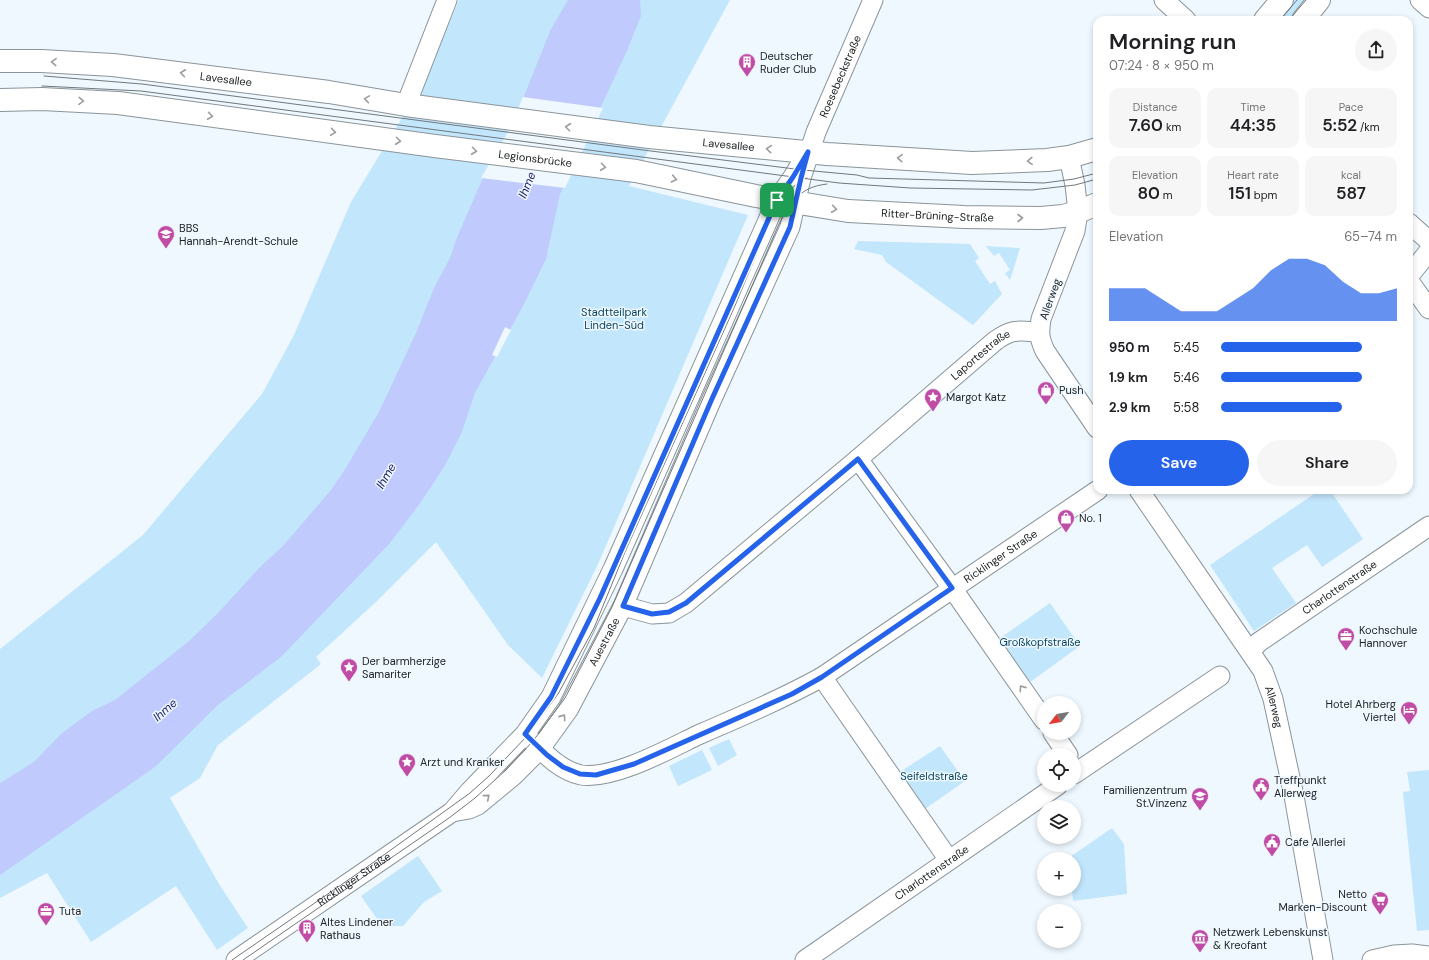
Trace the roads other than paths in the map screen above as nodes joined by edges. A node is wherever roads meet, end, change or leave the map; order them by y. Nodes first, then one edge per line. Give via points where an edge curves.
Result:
1 (447, 0) edge
2 (873, 0) edge
3 (1164, 0) edge
4 (1282, 0) edge
5 (1319, 0) edge
6 (1420, 0) edge
7 (1429, 8) edge
8 (1182, 16) edge
9 (1268, 16) edge
10 (1306, 16) edge
11 (0, 61) edge
12 (0, 100) edge
13 (406, 105) junction
14 (1093, 150) edge
15 (808, 152) junction
16 (1069, 157) junction
17 (786, 201) junction
18 (1088, 208) edge
19 (1413, 226) edge
20 (1429, 240) edge
21 (1429, 251) edge
22 (1413, 271) edge
23 (1413, 287) edge
24 (1429, 309) edge
25 (1039, 332) junction
26 (1093, 422) edge
27 (858, 459) junction
28 (1093, 493) edge
29 (1142, 494) edge
30 (1429, 526) edge
31 (952, 588) junction
32 (623, 606) junction
33 (1250, 651) junction
34 (1220, 676) dead end
35 (822, 677) junction
36 (1037, 710) edge
37 (525, 734) junction
38 (540, 749) junction
39 (1081, 767) edge
40 (1048, 792) edge
41 (452, 812) junction
42 (949, 860) junction
43 (1429, 956) edge
44 (236, 960) edge
45 (805, 960) edge
46 (1323, 960) edge
47 (1372, 960) edge
48 (1376, 960) edge

1 - 13 street
2 - 15 street, Roesebeckstraße
3 - 8 street
4 - 9 main road
5 - 10 main road
6 - 7 street
13 -> 11 main road, Lavesallee via 322,91 113,64
12 -> 17 main road, Legionsbrücke via 42,99 118,103 636,171
15 -> 13 main road, Lavesallee via 649,137
14 - 16 main road
16 -> 15 main road via 972,163
15 - 17 street, Auestraße via 801,178
16 - 18 street, Allerweg via 1075,185
17 -> 18 main road, Ritter-Brüning-Straße via 848,211 964,217 1041,218 1063,216
17 - 32 street, Auestraße via 790,227 711,401
17 - 37 street, Auestraße via 600,598 551,697
18 - 25 street, Allerweg via 1075,231 1041,319
19 - 20 street
21 - 22 street
23 - 24 street
25 - 26 street, Allerweg via 1045,351
25 - 27 street, Laportestraße via 1006,333
27 - 31 street
27 - 32 street, Laportestraße via 686,603 669,612 652,614
28 - 31 street, Ricklinger Straße
29 - 33 street, Allerweg
30 - 33 street, Charlottenstraße via 1259,642
31 - 35 street, Ricklinger Straße
36 -> 31 street
38 -> 32 street, Auestraße via 568,710
33 - 46 street, Allerweg via 1263,671 1273,699 1298,816
34 - 39 street
35 - 38 street, Ricklinger Straße via 792,694 634,764 604,774 589,775 571,771
35 - 42 street
37 - 38 street, Ricklinger Straße
37 - 41 street, Ricklinger Straße
41 -> 38 street, Ricklinger Straße via 478,805
40 - 42 street, Charlottenstraße
41 - 44 street, Ricklinger Straße
42 - 45 street, Charlottenstraße
43 - 48 street via 1394,955
47 - 48 street

